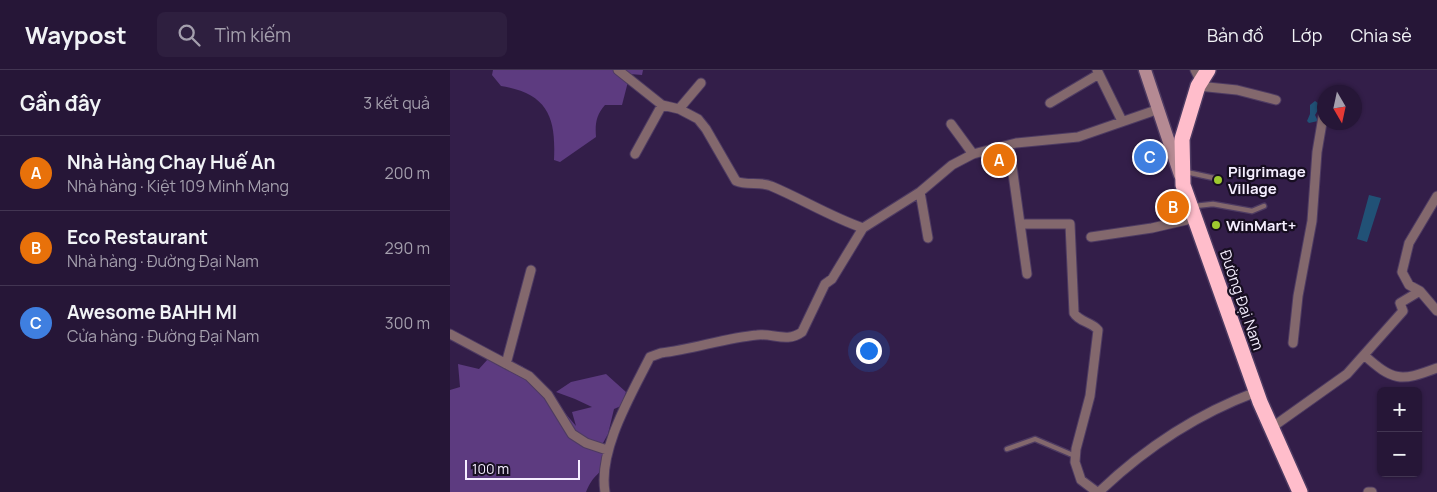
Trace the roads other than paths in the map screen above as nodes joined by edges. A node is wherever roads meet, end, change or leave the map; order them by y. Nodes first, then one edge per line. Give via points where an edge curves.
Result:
1 (618, 70) edge
2 (1144, 70) edge
3 (1098, 72) edge
4 (1200, 77) edge
5 (701, 83) dead end
6 (1276, 100) dead end
7 (1050, 103) dead end
8 (662, 105) junction
9 (679, 109) junction
10 (1159, 109) junction
11 (1122, 121) junction
12 (951, 124) dead end
13 (1321, 130) edge
14 (1009, 145) junction
15 (635, 154) dead end
16 (974, 154) junction
17 (1183, 178) junction
18 (1214, 178) dead end
19 (920, 192) junction
20 (1437, 196) edge
21 (1264, 206) dead end
22 (1193, 212) junction
23 (1022, 224) junction
24 (863, 228) junction
25 (1091, 237) dead end
26 (928, 238) dead end
27 (532, 270) dead end
28 (1027, 274) dead end
29 (1420, 291) junction
30 (1437, 311) edge
31 (450, 334) edge
32 (1293, 343) dead end
33 (1364, 355) junction
34 (506, 364) junction
35 (1437, 368) edge
36 (1256, 392) junction
37 (1271, 428) junction
38 (1007, 449) dead end
39 (607, 450) junction
40 (1075, 456) junction
41 (605, 492) edge
42 (1098, 492) edge
43 (1300, 492) edge
44 (1368, 492) edge
45 (1372, 492) edge

1 - 8 street
2 - 10 street, Đường Đại Nam
3 - 7 street
3 - 11 street
4 - 6 street
4 - 17 highway via 1182,139
5 - 9 street
8 - 9 street
8 - 15 street
9 - 24 street via 698,119 706,129 736,181 768,185
10 - 11 street
10 - 17 street, Đường Đại Nam
11 - 14 street via 1078,137
12 - 16 street
13 - 32 street via 1312,221
14 - 16 street
14 - 23 street
16 - 19 street via 952,165
17 - 18 lane
17 - 22 highway, Đường Đại Nam
19 - 24 street
19 - 26 street
20 - 29 street via 1409,243 1402,272 1409,285
21 - 22 lane via 1252,211 1213,204
22 - 25 street via 1152,228
22 - 36 highway, Đường Đại Nam
23 - 28 street
23 - 40 street via 1070,224 1074,313 1098,330 1090,396
24 - 39 street via 832,279 825,284 802,332 796,336 753,335 650,358
27 - 34 street
29 - 30 street
29 - 33 street via 1400,303 1404,311
31 - 34 street
33 - 35 street via 1385,374 1395,377 1416,376
33 - 37 street via 1347,374
34 - 39 street via 529,376 541,387 572,434
36 - 37 highway, Đường Đại Nam
36 - 42 street via 1217,408 1167,437
37 - 43 highway, Đường Đại Nam
38 - 40 lane via 1034,439
39 - 41 street via 603,475
40 - 42 street via 1079,477
44 - 45 street

